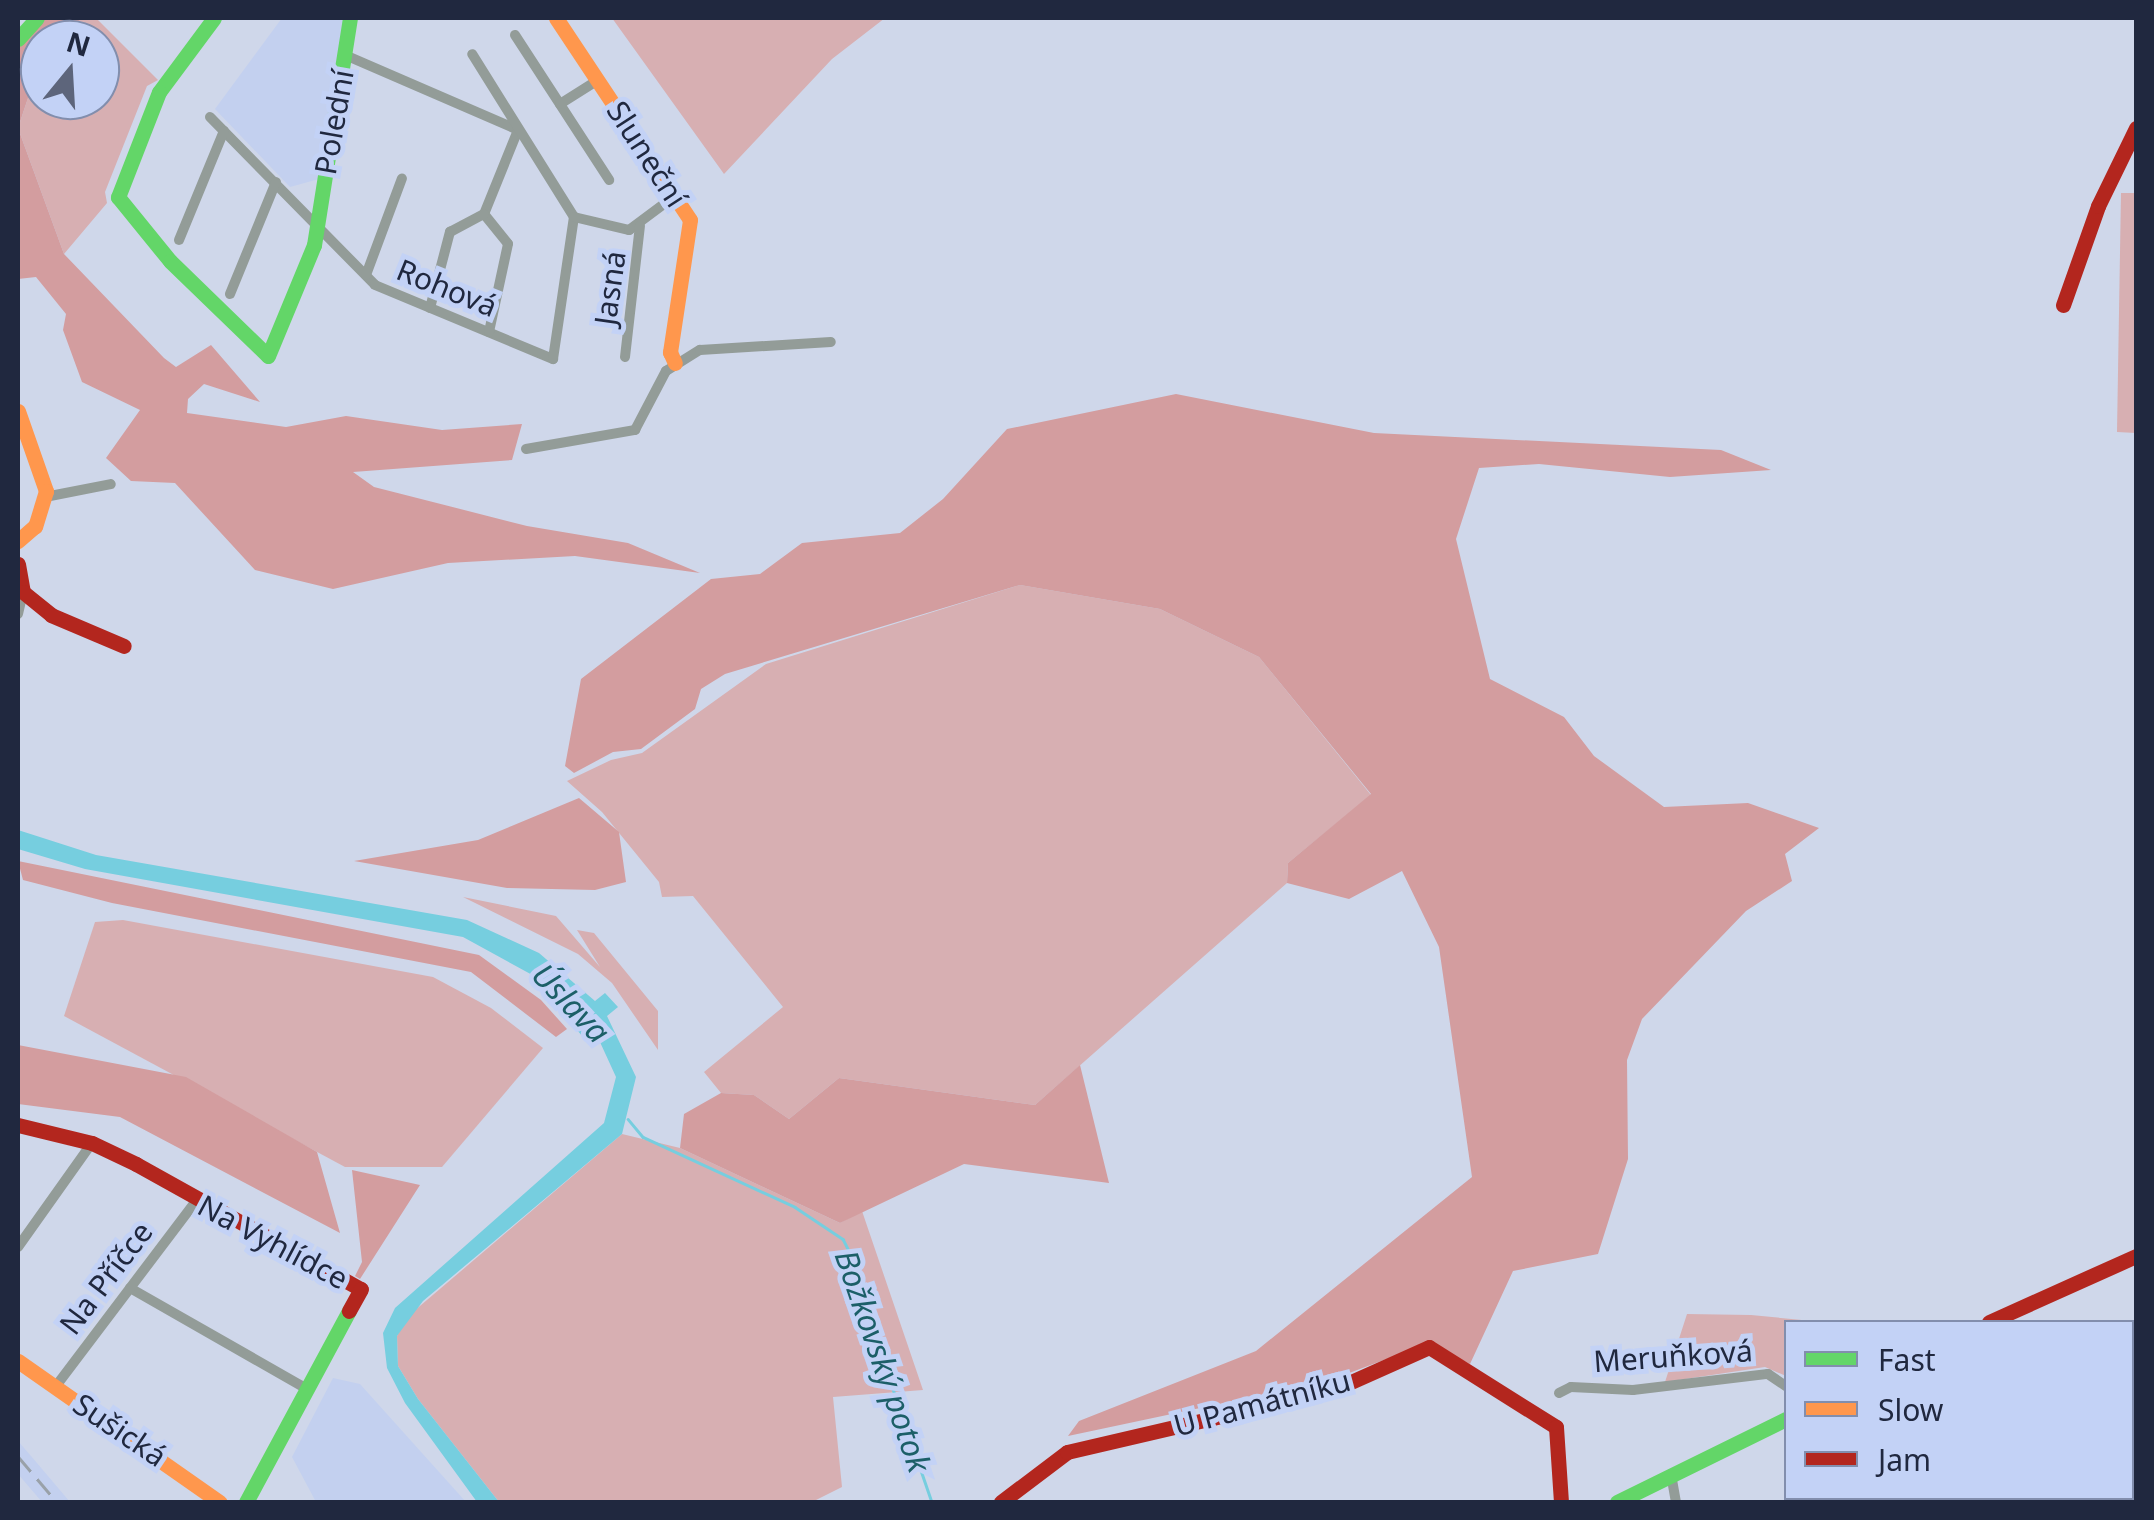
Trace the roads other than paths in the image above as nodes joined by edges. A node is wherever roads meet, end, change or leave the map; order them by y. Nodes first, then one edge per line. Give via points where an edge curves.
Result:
1 (36, 18) edge
2 (214, 18) edge
3 (350, 18) edge
4 (556, 18) edge
5 (515, 35) dead end
6 (18, 39) edge
7 (472, 54) dead end
8 (345, 55) junction
9 (598, 80) junction
10 (560, 104) junction
11 (210, 116) dead end
12 (2136, 128) edge
13 (518, 130) junction
14 (224, 132) junction
15 (402, 178) dead end
16 (609, 180) dead end
17 (276, 182) junction
18 (676, 194) junction
19 (484, 214) junction
20 (574, 218) junction
21 (318, 226) junction
22 (640, 226) junction
23 (179, 240) dead end
24 (366, 275) junction
25 (230, 294) dead end
26 (2063, 304) dead end
27 (430, 308) junction
28 (489, 332) junction
29 (831, 342) dead end
30 (625, 356) dead end
31 (675, 363) junction
32 (18, 410) edge
33 (526, 449) dead end
34 (110, 484) dead end
35 (45, 497) junction
36 (18, 541) edge
37 (18, 564) edge
38 (23, 592) junction
39 (18, 614) edge
40 (124, 646) dead end
41 (18, 1125) edge
42 (92, 1144) junction
43 (196, 1201) junction
44 (18, 1247) edge
45 (2136, 1256) edge
46 (130, 1288) junction
47 (1993, 1320) edge
48 (18, 1362) edge
49 (1784, 1385) edge
50 (56, 1386) junction
51 (307, 1389) junction
52 (1559, 1393) dead end
53 (1784, 1420) edge
54 (1671, 1474) junction
55 (219, 1502) edge
56 (246, 1502) edge
57 (1002, 1502) edge
58 (1561, 1502) edge
59 (1616, 1502) edge
60 (1676, 1502) edge

1 - 6 street
2 - 21 street, Polední via 159,92 119,184 121,208 268,356
3 - 8 street, Polední
4 - 9 street, Sluneční
5 - 10 street
7 - 13 street
8 - 13 street
8 - 21 street, Polední
9 - 10 street
9 - 18 street, Sluneční
10 - 16 street
11 - 14 street
12 - 26 street via 2098,206
13 - 19 street
13 - 20 street
14 - 17 street
14 - 23 street
15 - 24 street, Rohová
17 - 21 street
17 - 25 street
18 - 22 street
18 - 31 street, Sluneční via 690,220 670,352
19 - 27 street via 450,232
19 - 28 street via 508,244
20 - 22 street via 617,232
20 - 28 street, Rohová via 553,359
21 - 24 street
22 - 30 street, Jasná
24 - 27 street, Rohová
27 - 28 street, Rohová
29 - 31 street via 714,347
31 - 33 street via 635,430
32 - 35 street via 44,476
34 - 35 street
35 - 36 street via 35,526
37 - 38 street
38 - 39 street
38 - 40 street via 51,614
41 - 42 street, Na Vyhlídce
42 - 43 street, Na Vyhlídce
42 - 44 street
43 - 46 street, Na Příčce
43 - 51 street, Na Vyhlídce via 361,1289
45 - 47 street
46 - 50 street, Na Příčce
46 - 51 street
48 - 50 street, Sušická
49 - 52 street, Meruňková via 1768,1374
50 - 55 street, Sušická
51 - 56 street, Na Vyhlídce
53 - 54 street
54 - 59 street
54 - 60 street
57 - 58 street, U Památníku via 1067,1452 1332,1390 1429,1347 1556,1427

